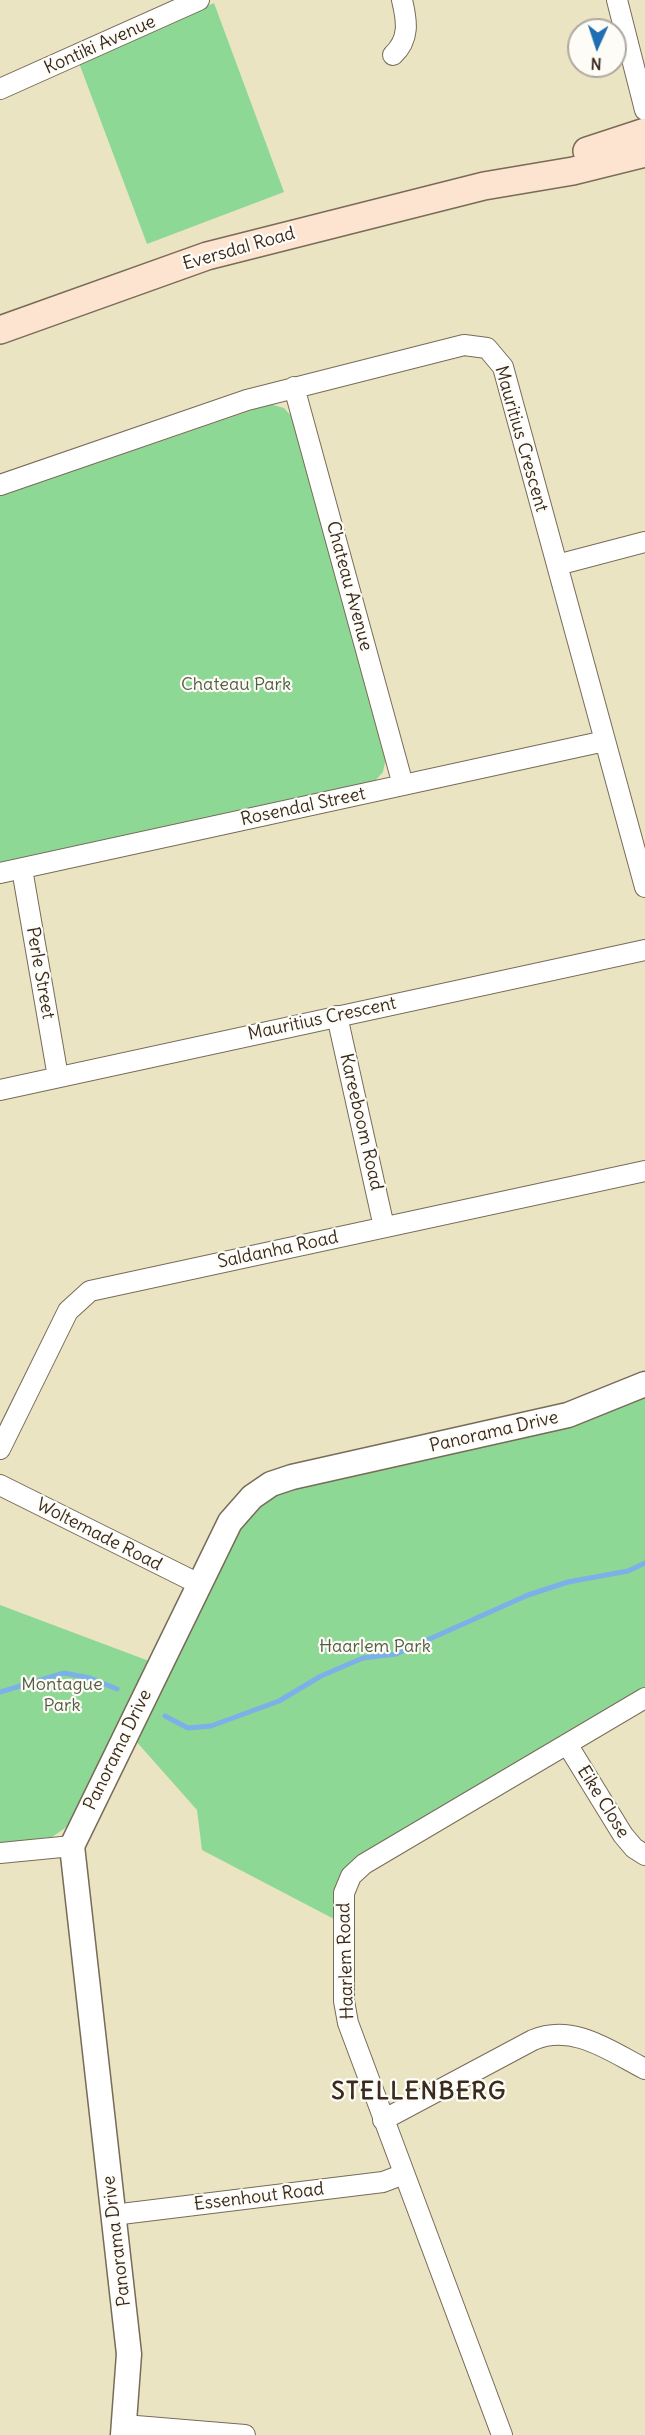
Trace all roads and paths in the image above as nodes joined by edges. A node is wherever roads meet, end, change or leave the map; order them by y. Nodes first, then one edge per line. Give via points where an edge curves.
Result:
1 (199, 0) edge
2 (402, 0) edge
3 (617, 0) edge
4 (393, 55) dead end
5 (0, 89) edge
6 (645, 110) edge
7 (645, 132) edge
8 (645, 153) edge
9 (484, 186) junction
10 (0, 330) edge
11 (294, 387) junction
12 (0, 486) edge
13 (645, 542) edge
14 (557, 565) junction
15 (605, 741) junction
16 (403, 785) junction
17 (22, 869) junction
18 (0, 873) edge
19 (645, 887) edge
20 (645, 950) edge
21 (337, 1016) junction
22 (58, 1077) junction
23 (0, 1090) edge
24 (645, 1171) edge
25 (384, 1227) junction
26 (645, 1384) edge
27 (0, 1449) edge
28 (0, 1485) edge
29 (199, 1584) junction
30 (645, 1698) edge
31 (567, 1744) junction
32 (72, 1846) junction
33 (0, 1853) edge
34 (645, 1854) edge
35 (645, 2069) edge
36 (383, 2120) junction
37 (404, 2174) junction
38 (113, 2215) junction
39 (124, 2430) edge
40 (245, 2435) edge
41 (502, 2435) edge

1 - 5 street, Kontiki Avenue
2 - 4 street via 407,31
3 - 6 street
7 - 9 main road, Eversdal Road
8 - 9 main road, Eversdal Road via 573,171
9 - 10 main road, Eversdal Road via 207,256
11 - 12 street, Mauritius Crescent via 210,412
11 - 14 street, Mauritius Crescent via 464,345 487,348 503,367
11 - 16 street, Chateau Avenue
13 - 14 street
14 - 15 street, Mauritius Crescent
15 - 16 street, Rosendal Street
15 - 19 street, Mauritius Crescent
16 - 17 street, Rosendal Street
17 - 18 street, Rosendal Street
17 - 22 street, Perle Street
20 - 21 street, Mauritius Crescent
21 - 22 street, Mauritius Crescent
21 - 25 street, Kareeboom Road
22 - 23 street, Mauritius Crescent
24 - 25 street, Saldanha Road
25 - 27 street, Saldanha Road via 99,1288 82,1296 68,1311
26 - 29 street, Panorama Drive via 568,1415 271,1484 236,1513
28 - 29 street, Woltemade Road
29 - 32 street, Panorama Drive
30 - 31 street, Haarlem Road
31 - 34 street, Eike Close via 623,1835
31 - 36 street, Haarlem Road via 364,1864 347,1884 342,1901 345,2012
32 - 33 street
32 - 38 street, Panorama Drive
35 - 36 street via 577,2036 552,2034 533,2040
36 - 37 street, Haarlem Road
37 - 38 street, Essenhout Road via 383,2182
37 - 41 street, Haarlem Road
38 - 39 street, Panorama Drive via 129,2354
39 - 40 street

